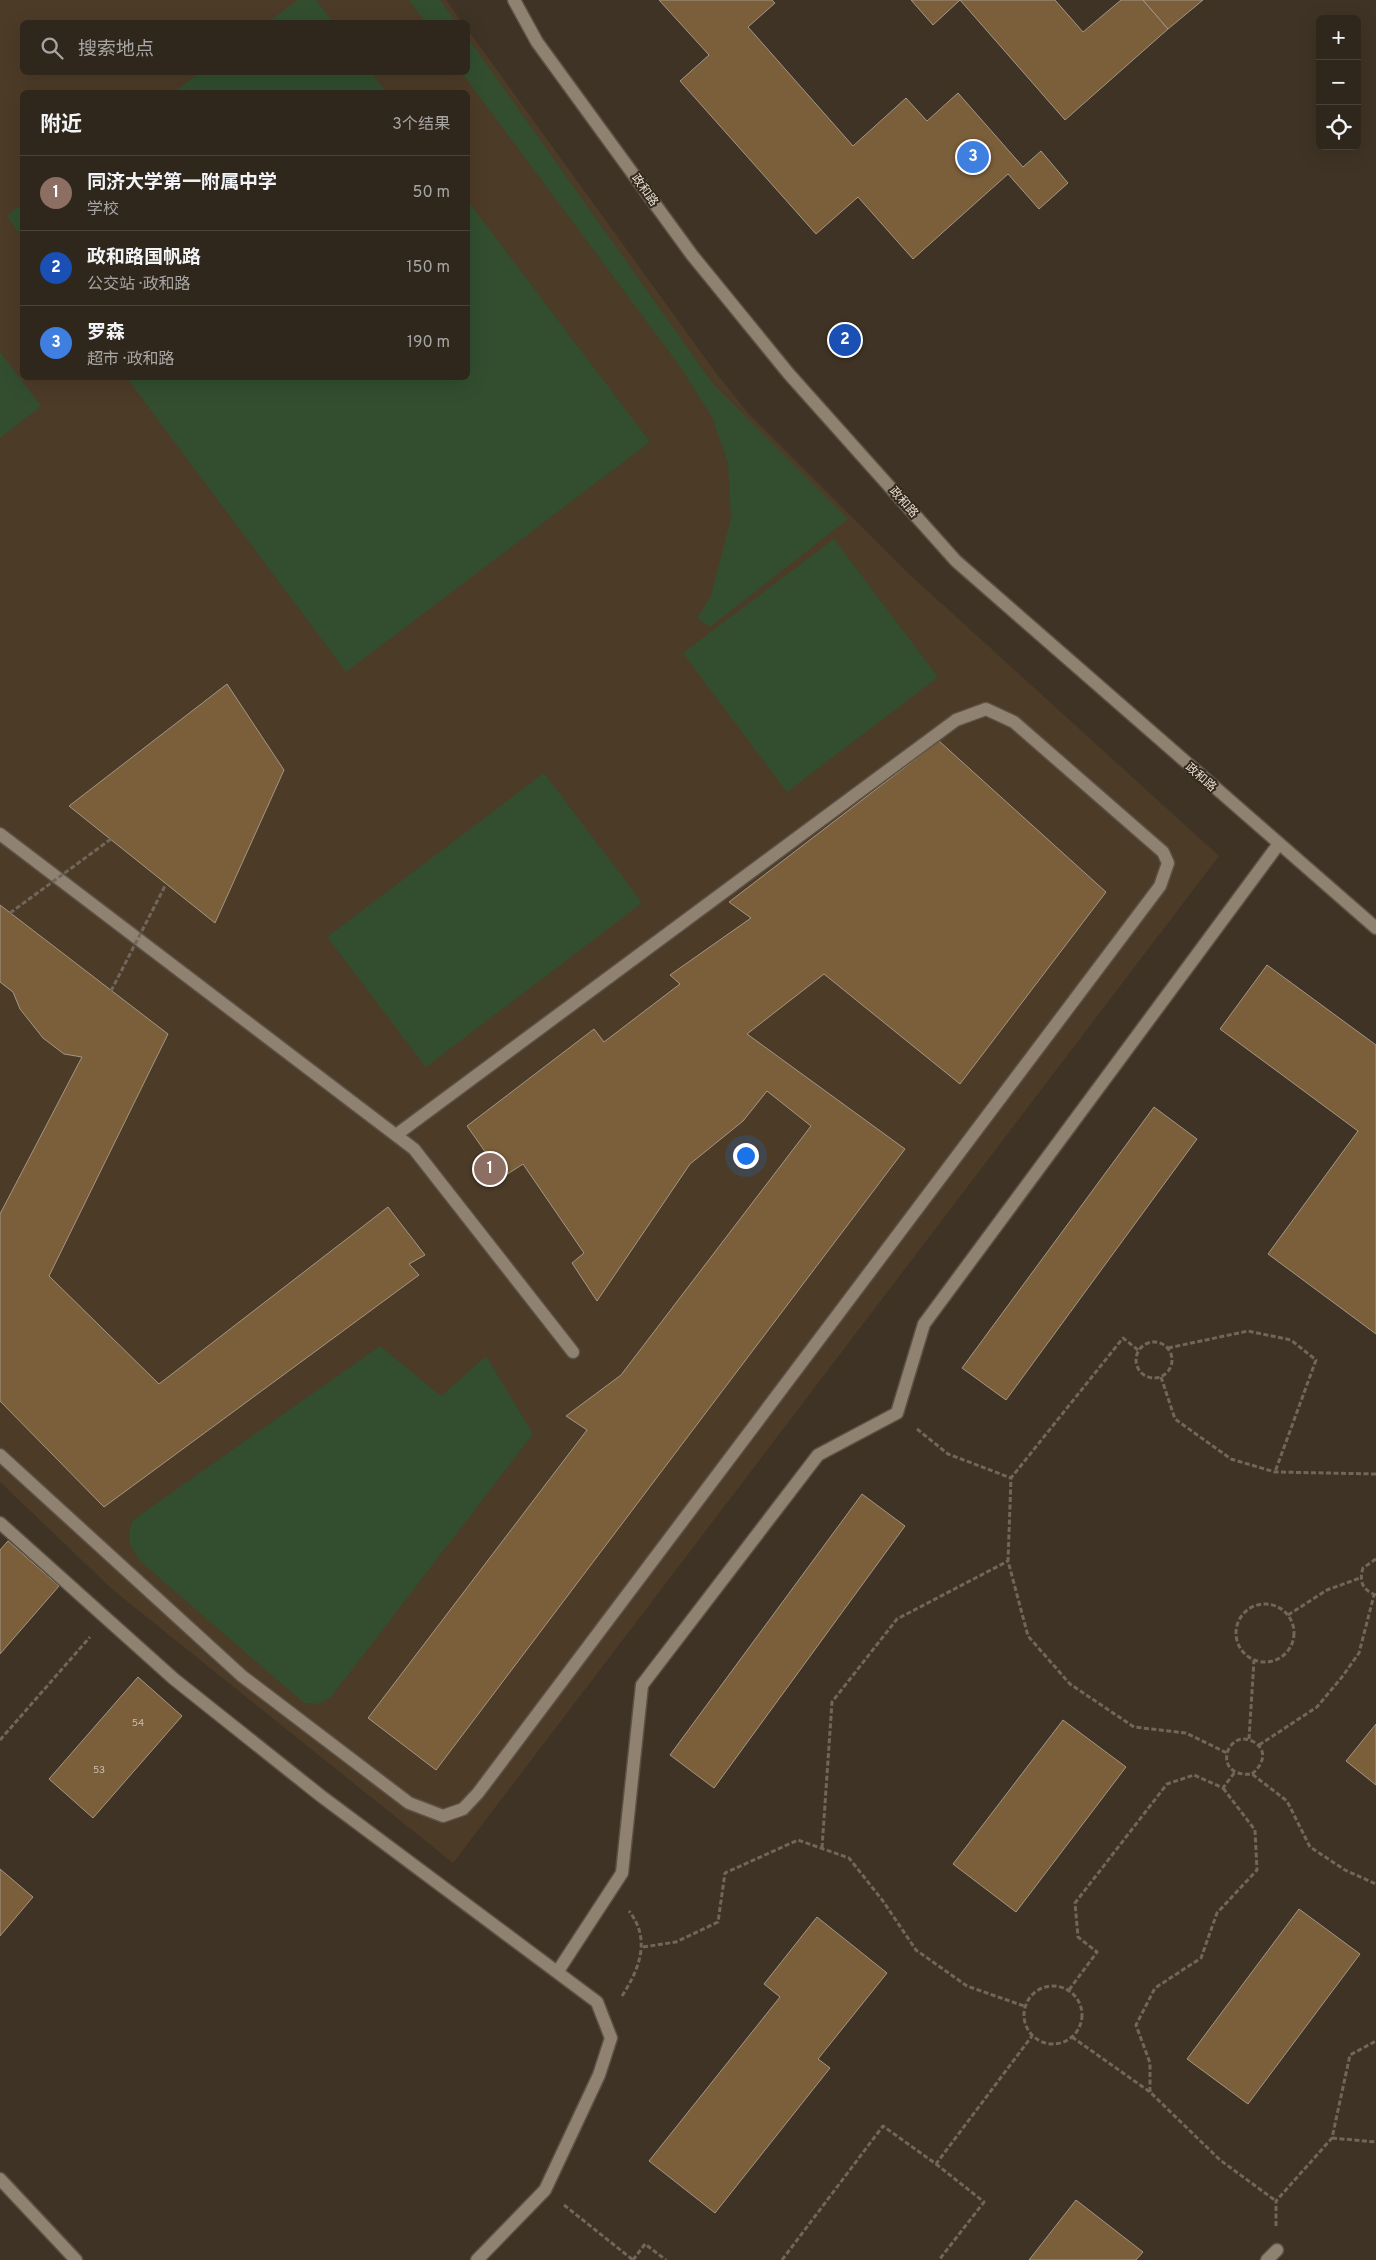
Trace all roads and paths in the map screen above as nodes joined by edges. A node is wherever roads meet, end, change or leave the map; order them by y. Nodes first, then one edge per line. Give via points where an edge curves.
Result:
1 (514, 0) edge
2 (0, 834) edge
3 (111, 839) dead end
4 (1278, 845) junction
5 (166, 884) dead end
6 (10, 913) dead end
7 (1376, 928) edge
8 (111, 991) dead end
9 (396, 1135) junction
10 (1168, 1348) junction
11 (1138, 1350) junction
12 (573, 1352) dead end
13 (1161, 1377) junction
14 (896, 1413) junction
15 (0, 1455) edge
16 (1275, 1472) junction
17 (1376, 1474) edge
18 (1011, 1478) junction
19 (0, 1523) edge
20 (1376, 1559) edge
21 (1008, 1561) junction
22 (1360, 1578) junction
23 (1375, 1595) edge
24 (1288, 1615) junction
25 (107, 1618) junction
26 (1254, 1660) junction
27 (1249, 1739) junction
28 (0, 1740) edge
29 (1258, 1745) junction
30 (1227, 1753) junction
31 (1235, 1772) junction
32 (1252, 1774) junction
33 (1223, 1788) junction
34 (822, 1848) junction
35 (1376, 1884) edge
36 (610, 1892) junction
37 (643, 1947) junction
38 (558, 1971) junction
39 (1069, 1990) junction
40 (1024, 2006) junction
41 (602, 2016) junction
42 (1032, 2036) junction
43 (1072, 2037) junction
44 (1376, 2041) edge
45 (1150, 2092) junction
46 (1332, 2138) junction
47 (1376, 2142) edge
48 (936, 2164) junction
49 (0, 2179) edge
50 (546, 2190) junction
51 (1277, 2250) dead end
52 (76, 2260) edge
53 (477, 2260) edge
54 (633, 2260) edge
55 (666, 2260) edge
56 (782, 2260) edge
57 (939, 2260) edge
58 (1267, 2260) edge

1 - 4 street, 政和路 via 537,42 692,255 789,374 956,561
2 - 9 street
3 - 6 path, bridge
4 - 7 street, 政和路
4 - 14 street via 924,1324
5 - 8 path, bridge
9 - 12 street via 414,1149 441,1182
9 - 15 street via 956,720 986,709 1014,722 1163,852 1168,863 1160,886 463,1809 443,1816 410,1803 250,1682
10 - 11 path via 1158,1342 1148,1342
10 - 13 path via 1172,1358 1170,1369
10 - 16 path via 1248,1331 1291,1340 1316,1360
11 - 13 path via 1135,1361 1140,1372 1150,1378
11 - 18 path via 1123,1338
13 - 16 path via 1175,1419 1231,1459
14 - 18 path via 948,1454
14 - 36 street via 818,1455 642,1685 622,1873
16 - 17 path
18 - 21 path
19 - 25 street
20 - 22 path via 1363,1568
21 - 30 path via 1028,1636 1070,1684 1134,1727 1186,1733
21 - 34 path via 897,1619 832,1702
22 - 23 path via 1364,1589
22 - 24 path via 1327,1590
23 - 29 path via 1359,1654 1342,1677 1317,1707
24 - 26 path via 1293,1625 1291,1646 1275,1660
24 - 26 path via 1281,1608 1265,1604 1250,1607 1241,1614 1236,1624 1238,1646
25 - 28 path
25 - 38 street via 174,1679 321,1796
26 - 27 path
27 - 29 path
27 - 30 path via 1239,1739
29 - 32 path via 1263,1755 1261,1767
30 - 31 path via 1226,1759
31 - 32 path via 1240,1776
31 - 33 path
32 - 35 path via 1287,1801 1310,1847 1345,1870
33 - 39 path via 1194,1774 1167,1784 1075,1903 1078,1937 1097,1952
33 - 45 path via 1255,1830 1257,1870 1217,1913 1201,1958 1155,1988 1136,2025 1150,2063
34 - 37 path via 798,1840 725,1873 718,1922 676,1942
34 - 40 path via 849,1858 916,1950 967,1986
36 - 37 path via 637,1921
36 - 38 street
37 - 41 path via 635,1975 622,1996
38 - 41 street via 597,2002
39 - 40 path via 1053,1986 1038,1989
39 - 43 path via 1081,2007 1082,2018
40 - 42 path via 1026,2028
41 - 50 street via 611,2038 599,2075
42 - 43 path via 1052,2044
42 - 48 path
43 - 45 path
44 - 46 path via 1350,2054
45 - 46 path via 1220,2160 1276,2202
46 - 47 path
48 - 56 path via 884,2126
48 - 57 path via 984,2202
49 - 52 street
50 - 53 street
50 - 54 path
51 - 58 street
54 - 55 path via 645,2244

